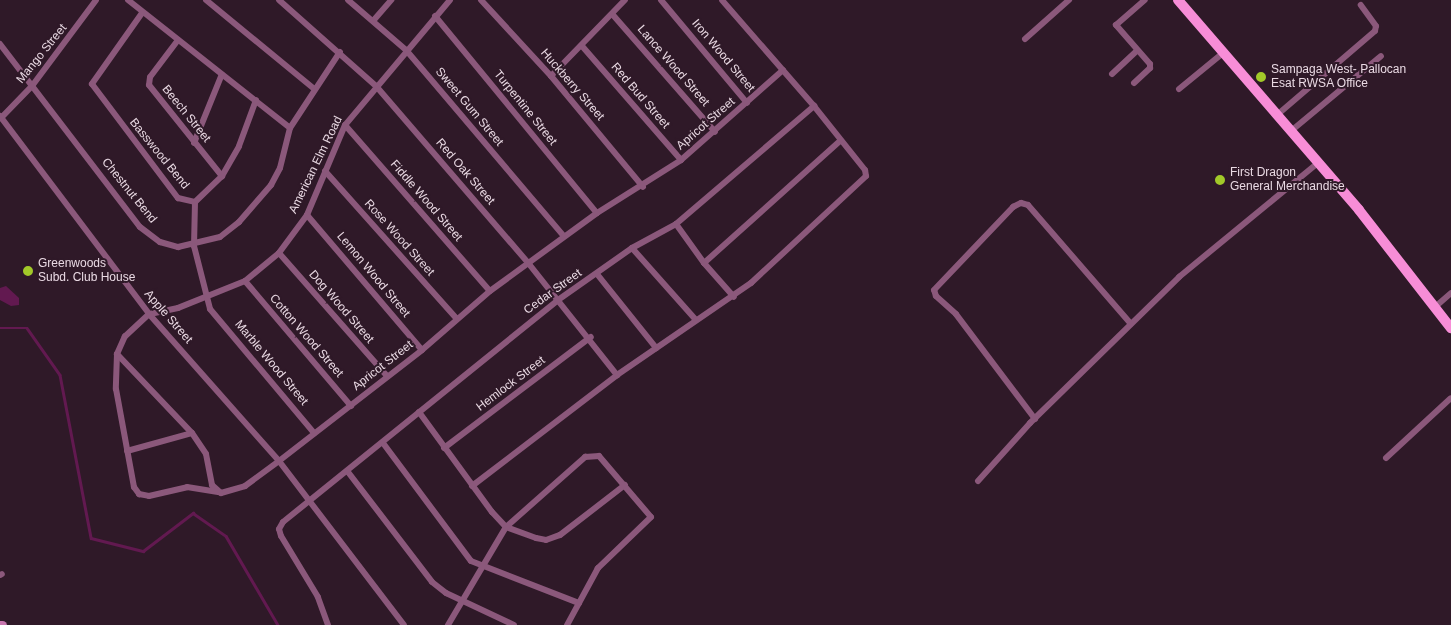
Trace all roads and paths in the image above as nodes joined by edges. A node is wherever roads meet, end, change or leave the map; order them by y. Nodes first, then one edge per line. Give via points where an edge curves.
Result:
1 (96, 0) edge
2 (128, 0) edge
3 (206, 0) edge
4 (279, 0) edge
5 (348, 0) edge
6 (391, 0) edge
7 (450, 0) edge
8 (481, 0) edge
9 (625, 0) edge
10 (661, 0) edge
11 (722, 0) edge
12 (1069, 0) edge
13 (1145, 0) edge
14 (1178, 0) edge
15 (1361, 5) dead end
16 (142, 14) junction
17 (613, 15) junction
18 (435, 16) junction
19 (373, 21) junction
20 (1024, 39) dead end
21 (178, 40) junction
22 (0, 44) edge
23 (582, 46) junction
24 (406, 50) junction
25 (1138, 51) junction
26 (340, 52) junction
27 (1223, 53) junction
28 (1380, 56) dead end
29 (783, 70) junction
30 (222, 74) junction
31 (1112, 74) dead end
32 (551, 76) junction
33 (1134, 83) dead end
34 (32, 86) junction
35 (376, 86) junction
36 (313, 88) junction
37 (1179, 89) dead end
38 (256, 100) junction
39 (748, 103) junction
40 (814, 106) junction
41 (1277, 115) junction
42 (0, 117) edge
43 (345, 125) junction
44 (290, 128) junction
45 (1291, 131) junction
46 (715, 132) junction
47 (840, 141) junction
48 (194, 143) junction
49 (681, 160) junction
50 (1318, 163) junction
51 (325, 171) junction
52 (222, 176) junction
53 (643, 187) junction
54 (195, 202) junction
55 (597, 213) junction
56 (307, 215) junction
57 (676, 224) junction
58 (564, 236) junction
59 (194, 246) junction
60 (632, 248) junction
61 (279, 252) junction
62 (704, 263) junction
63 (529, 264) junction
64 (596, 274) junction
65 (245, 281) junction
66 (490, 291) junction
67 (1451, 293) edge
68 (207, 297) junction
69 (734, 297) junction
70 (558, 300) junction
71 (1435, 307) junction
72 (149, 314) junction
73 (457, 319) junction
74 (694, 320) junction
75 (1131, 324) junction
76 (1451, 328) edge
77 (591, 337) junction
78 (656, 348) junction
79 (422, 350) junction
80 (117, 354) junction
81 (617, 374) junction
82 (386, 376) junction
83 (1451, 398) edge
84 (351, 406) junction
85 (419, 412) junction
86 (1035, 419) junction
87 (192, 432) junction
88 (314, 433) junction
89 (382, 443) junction
90 (444, 448) junction
91 (127, 450) junction
92 (1386, 458) dead end
93 (279, 461) junction
94 (348, 472) junction
95 (978, 481) dead end
96 (625, 485) junction
97 (472, 486) junction
98 (221, 492) junction
99 (310, 502) junction
100 (506, 527) junction
101 (483, 566) junction
102 (462, 601) junction
103 (579, 602) junction
104 (328, 625) edge
105 (404, 625) edge
106 (448, 625) edge
107 (514, 625) edge
108 (567, 625) edge

1 - 34 street, Mango Street
2 - 16 street
3 - 36 street
4 - 26 street, Red Oak Street
5 - 19 street, Sweet Gum Street
6 - 19 street
7 - 18 street, American Elm Road
8 - 32 street, Huckberry Street
9 - 17 street
10 - 39 street, Iron Wood Street
11 - 29 street
12 - 20 street
13 - 25 street via 1116,25
14 - 27 main road
15 - 41 street via 1376,26 1375,32
16 - 21 street
16 - 54 street, Basswood Bend via 95,76 93,88 178,198
17 - 23 street
17 - 46 street, Lance Wood Street
18 - 24 street, American Elm Road
18 - 55 street, Turpentine Street
19 - 24 street, Sweet Gum Street
21 - 30 street
21 - 48 street, Beech Street via 150,78 149,85
22 - 34 street, Chestnut Bend
23 - 32 street
23 - 49 street, Red Bud Street
24 - 35 street, American Elm Road
24 - 58 street, Sweet Gum Street
25 - 31 street
25 - 33 street via 1150,66
26 - 35 street, Red Oak Street
26 - 36 street, Chestnut Bend
27 - 37 street
27 - 41 main road
28 - 45 street
29 - 39 street, Apricot Street
29 - 40 street
30 - 38 street
30 - 48 street
32 - 53 street, Huckberry Street
34 - 42 street, Mango Street
34 - 59 street, Chestnut Bend via 140,227 160,242 178,248
35 - 43 street, American Elm Road
35 - 63 street, Red Oak Street
36 - 44 street, Chestnut Bend
38 - 44 street
38 - 52 street, Basswood Bend via 239,146
39 - 46 street, Apricot Street
40 - 47 street
40 - 57 street, Cedar Street
41 - 45 main road
42 - 72 street, Apple Street
43 - 51 street, American Elm Road
43 - 66 street, Fiddle Wood Street
44 - 59 street, Chestnut Bend via 280,168 271,185 239,222 220,237
45 - 50 main road
46 - 49 street, Apricot Street
47 - 62 street
47 - 69 street via 865,170 866,176
48 - 52 street, Beech Street
49 - 53 street, Apricot Street
50 - 71 main road
50 - 75 street via 1179,277
51 - 56 street, American Elm Road
51 - 73 street, Rose Wood Street
52 - 54 street, Basswood Bend
53 - 55 street, Apricot Street
54 - 59 street
55 - 58 street, Apricot Street
56 - 61 street, American Elm Road
56 - 79 street, Lemon Wood Street
57 - 60 street, Cedar Street
57 - 62 street
58 - 63 street, Apricot Street
59 - 68 street
60 - 64 street, Cedar Street
60 - 74 street
61 - 65 street, American Elm Road
61 - 82 street, Dog Wood Street
62 - 69 street
63 - 66 street, Apricot Street
63 - 70 street, Red Oak Street
64 - 70 street, Cedar Street
64 - 78 street
65 - 68 street, American Elm Road
65 - 84 street, Cotton Wood Street
66 - 73 street, Apricot Street
67 - 71 street
68 - 72 street
68 - 88 street, Marble Wood Street via 210,309
69 - 74 street
70 - 77 street, Red Oak Street
70 - 85 street, Cedar Street
71 - 76 main road
72 - 80 street via 130,331
72 - 93 street, Apple Street
73 - 79 street, Apricot Street
74 - 78 street
75 - 86 street
75 - 86 street via 1028,205 1021,203 1013,207 934,290 936,296 956,314
77 - 81 street, Red Oak Street
77 - 90 street, Hemlock Street
78 - 81 street
79 - 82 street, Apricot Street
80 - 87 street
80 - 91 street via 116,389
81 - 97 street
82 - 84 street, Apricot Street
83 - 92 street
84 - 88 street, Apricot Street
85 - 89 street, Cedar Street
85 - 90 street
86 - 95 street
87 - 91 street
87 - 98 street via 206,454 212,484
88 - 93 street, Apricot Street
89 - 94 street, Cedar Street
89 - 101 street via 471,561
90 - 97 street
91 - 98 street via 134,487 139,494 149,496 187,487
93 - 98 street, Apricot Street via 245,486
93 - 99 street, Apple Street
94 - 99 street, Cedar Street
94 - 102 street via 432,582
96 - 100 street via 560,536 546,540
96 - 100 street via 599,456 585,457
96 - 103 street via 650,516 598,568
97 - 100 street
99 - 104 street, Cedar Street via 279,529 318,597
99 - 105 street, Apple Street
100 - 101 street
101 - 102 street
101 - 103 street
102 - 106 street
102 - 107 street
103 - 108 street

